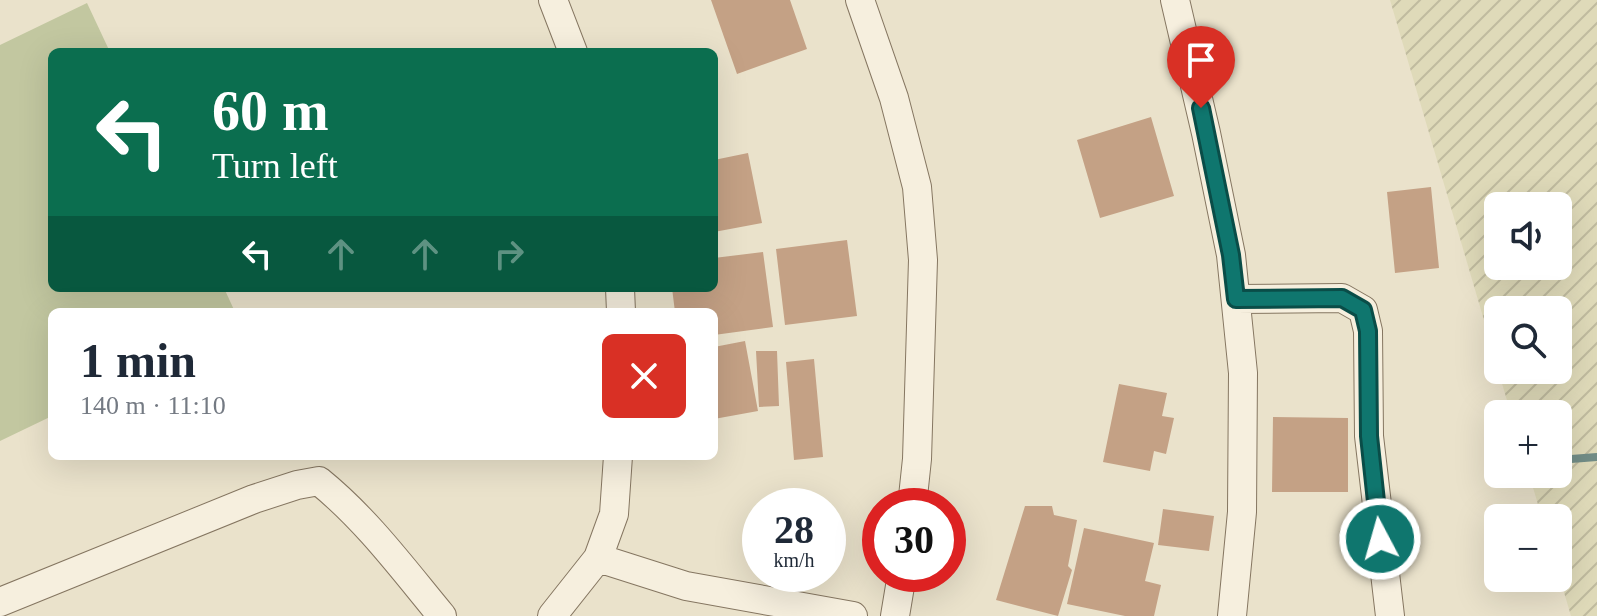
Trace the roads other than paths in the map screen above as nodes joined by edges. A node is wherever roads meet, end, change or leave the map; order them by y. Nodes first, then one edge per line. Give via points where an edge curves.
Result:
1 (553, 0) edge
2 (860, 0) edge
3 (1175, 0) edge
4 (571, 48) edge
5 (1236, 299) junction
6 (618, 460) edge
7 (914, 488) edge
8 (598, 558) junction
9 (899, 592) edge
10 (0, 602) edge
11 (442, 616) edge
12 (552, 616) edge
13 (853, 616) edge
14 (895, 616) edge
15 (1232, 616) edge
16 (1390, 616) edge

1 - 4 street
2 - 7 street via 917,187 923,260
3 - 5 street
5 - 15 street via 1243,373 1242,512
5 - 16 street via 1342,298 1363,310 1369,436
6 - 8 street via 614,514
8 - 12 street
8 - 13 street via 686,586
9 - 14 street
10 - 11 street via 254,499 319,481 385,546

